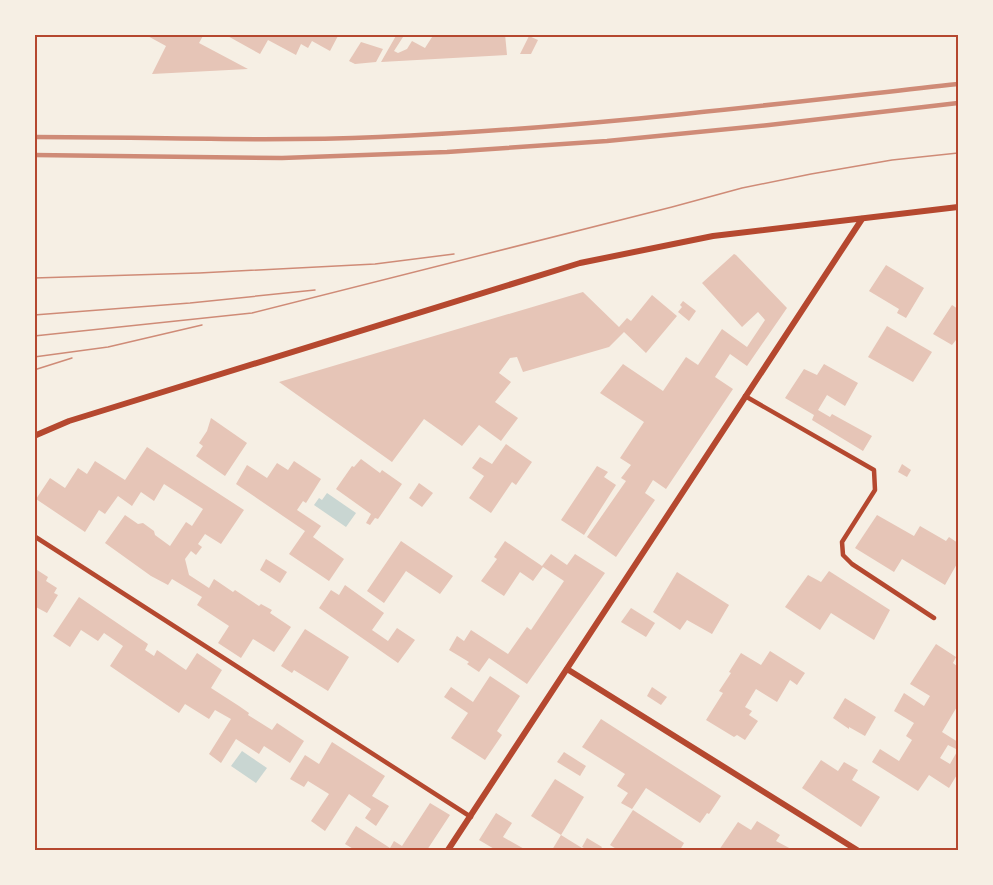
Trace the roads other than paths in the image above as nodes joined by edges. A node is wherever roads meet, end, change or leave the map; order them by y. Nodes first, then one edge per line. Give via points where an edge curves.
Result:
1 (958, 207) edge
2 (862, 219) junction
3 (746, 396) junction
4 (34, 436) edge
5 (34, 537) edge
6 (934, 618) dead end
7 (567, 669) junction
8 (471, 817) junction
9 (448, 850) edge
10 (857, 850) edge

1 - 2 street
2 - 3 street
2 - 4 street via 713,236 580,263 69,421
3 - 6 lane via 874,470 875,490 842,542 843,555
3 - 7 street
5 - 8 lane
7 - 8 street
7 - 10 street
8 - 9 street

